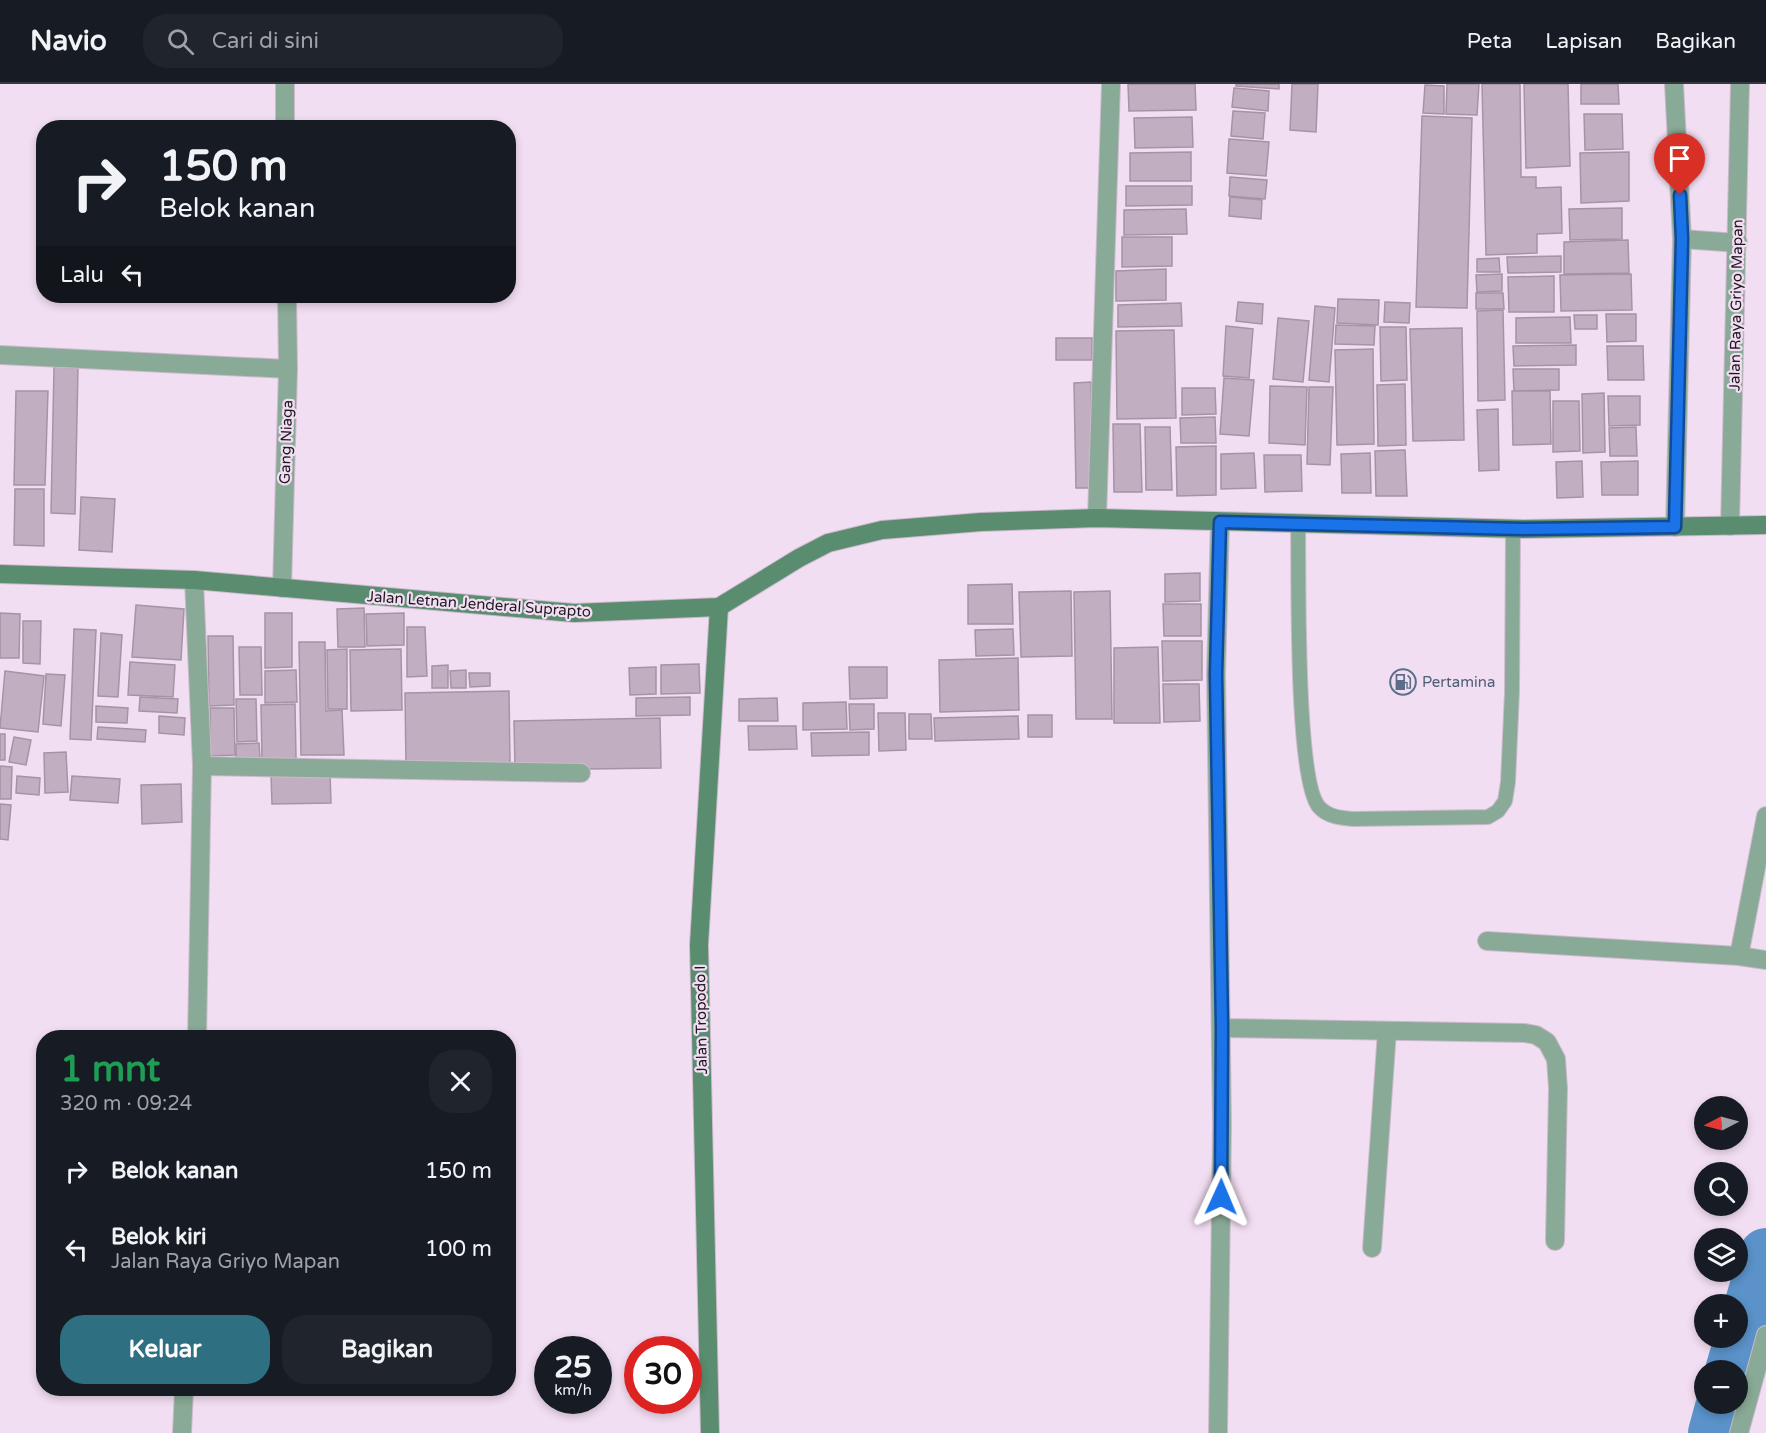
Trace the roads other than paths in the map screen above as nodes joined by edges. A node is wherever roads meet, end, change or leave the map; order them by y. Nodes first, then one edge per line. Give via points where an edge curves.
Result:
1 (285, 84) edge
2 (1111, 84) edge
3 (1674, 84) edge
4 (1740, 84) edge
5 (285, 120) edge
6 (1682, 239) junction
7 (1738, 243) junction
8 (287, 303) edge
9 (0, 355) edge
10 (288, 369) junction
11 (1097, 518) junction
12 (1220, 522) junction
13 (1298, 524) junction
14 (1766, 525) edge
15 (1730, 526) junction
16 (1675, 527) junction
17 (1513, 529) junction
18 (0, 574) edge
19 (194, 580) junction
20 (282, 588) junction
21 (719, 607) junction
22 (202, 766) junction
23 (580, 773) dead end
24 (1766, 816) edge
25 (1487, 941) dead end
26 (1738, 956) junction
27 (1766, 960) edge
28 (1222, 1028) junction
29 (197, 1030) edge
30 (1387, 1031) junction
31 (1555, 1241) dead end
32 (1372, 1248) dead end
33 (1766, 1335) edge
34 (184, 1396) edge
35 (182, 1433) edge
36 (710, 1433) edge
37 (1218, 1433) edge
38 (1739, 1433) edge

1 - 5 street
2 - 11 street
3 - 6 street
4 - 7 street, Jalan Raya Griyo Mapan
6 - 7 street
6 - 16 street
7 - 15 street, Jalan Raya Griyo Mapan
8 - 10 street, Gang Niaga
9 - 10 street
10 - 20 street, Gang Niaga
11 - 12 main road, Jalan Letnan Jenderal Suprapto
11 - 21 main road, Jalan Letnan Jenderal Suprapto via 981,522 882,530 856,536 828,543 799,558
12 - 13 main road, Jalan Letnan Jenderal Suprapto
12 - 28 street via 1216,674
13 - 17 main road, Jalan Letnan Jenderal Suprapto
13 - 17 lane via 1301,689 1310,787 1319,807 1335,818 1353,819 1488,816 1498,812 1505,801 1512,692
14 - 15 main road, Jalan Letnan Jenderal Suprapto
15 - 16 main road, Jalan Letnan Jenderal Suprapto
16 - 17 main road, Jalan Letnan Jenderal Suprapto
18 - 19 main road, Jalan Letnan Jenderal Suprapto
19 - 20 main road, Jalan Letnan Jenderal Suprapto
19 - 22 street
20 - 21 main road, Jalan Letnan Jenderal Suprapto via 574,614
21 - 36 main road, Jalan Tropodo I via 699,945
22 - 23 street
22 - 29 street
24 - 26 street
25 - 26 street
26 - 27 street
28 - 30 street
28 - 37 street
30 - 31 street via 1525,1033 1547,1042 1556,1059 1558,1088
30 - 32 street
33 - 38 street
34 - 35 street

